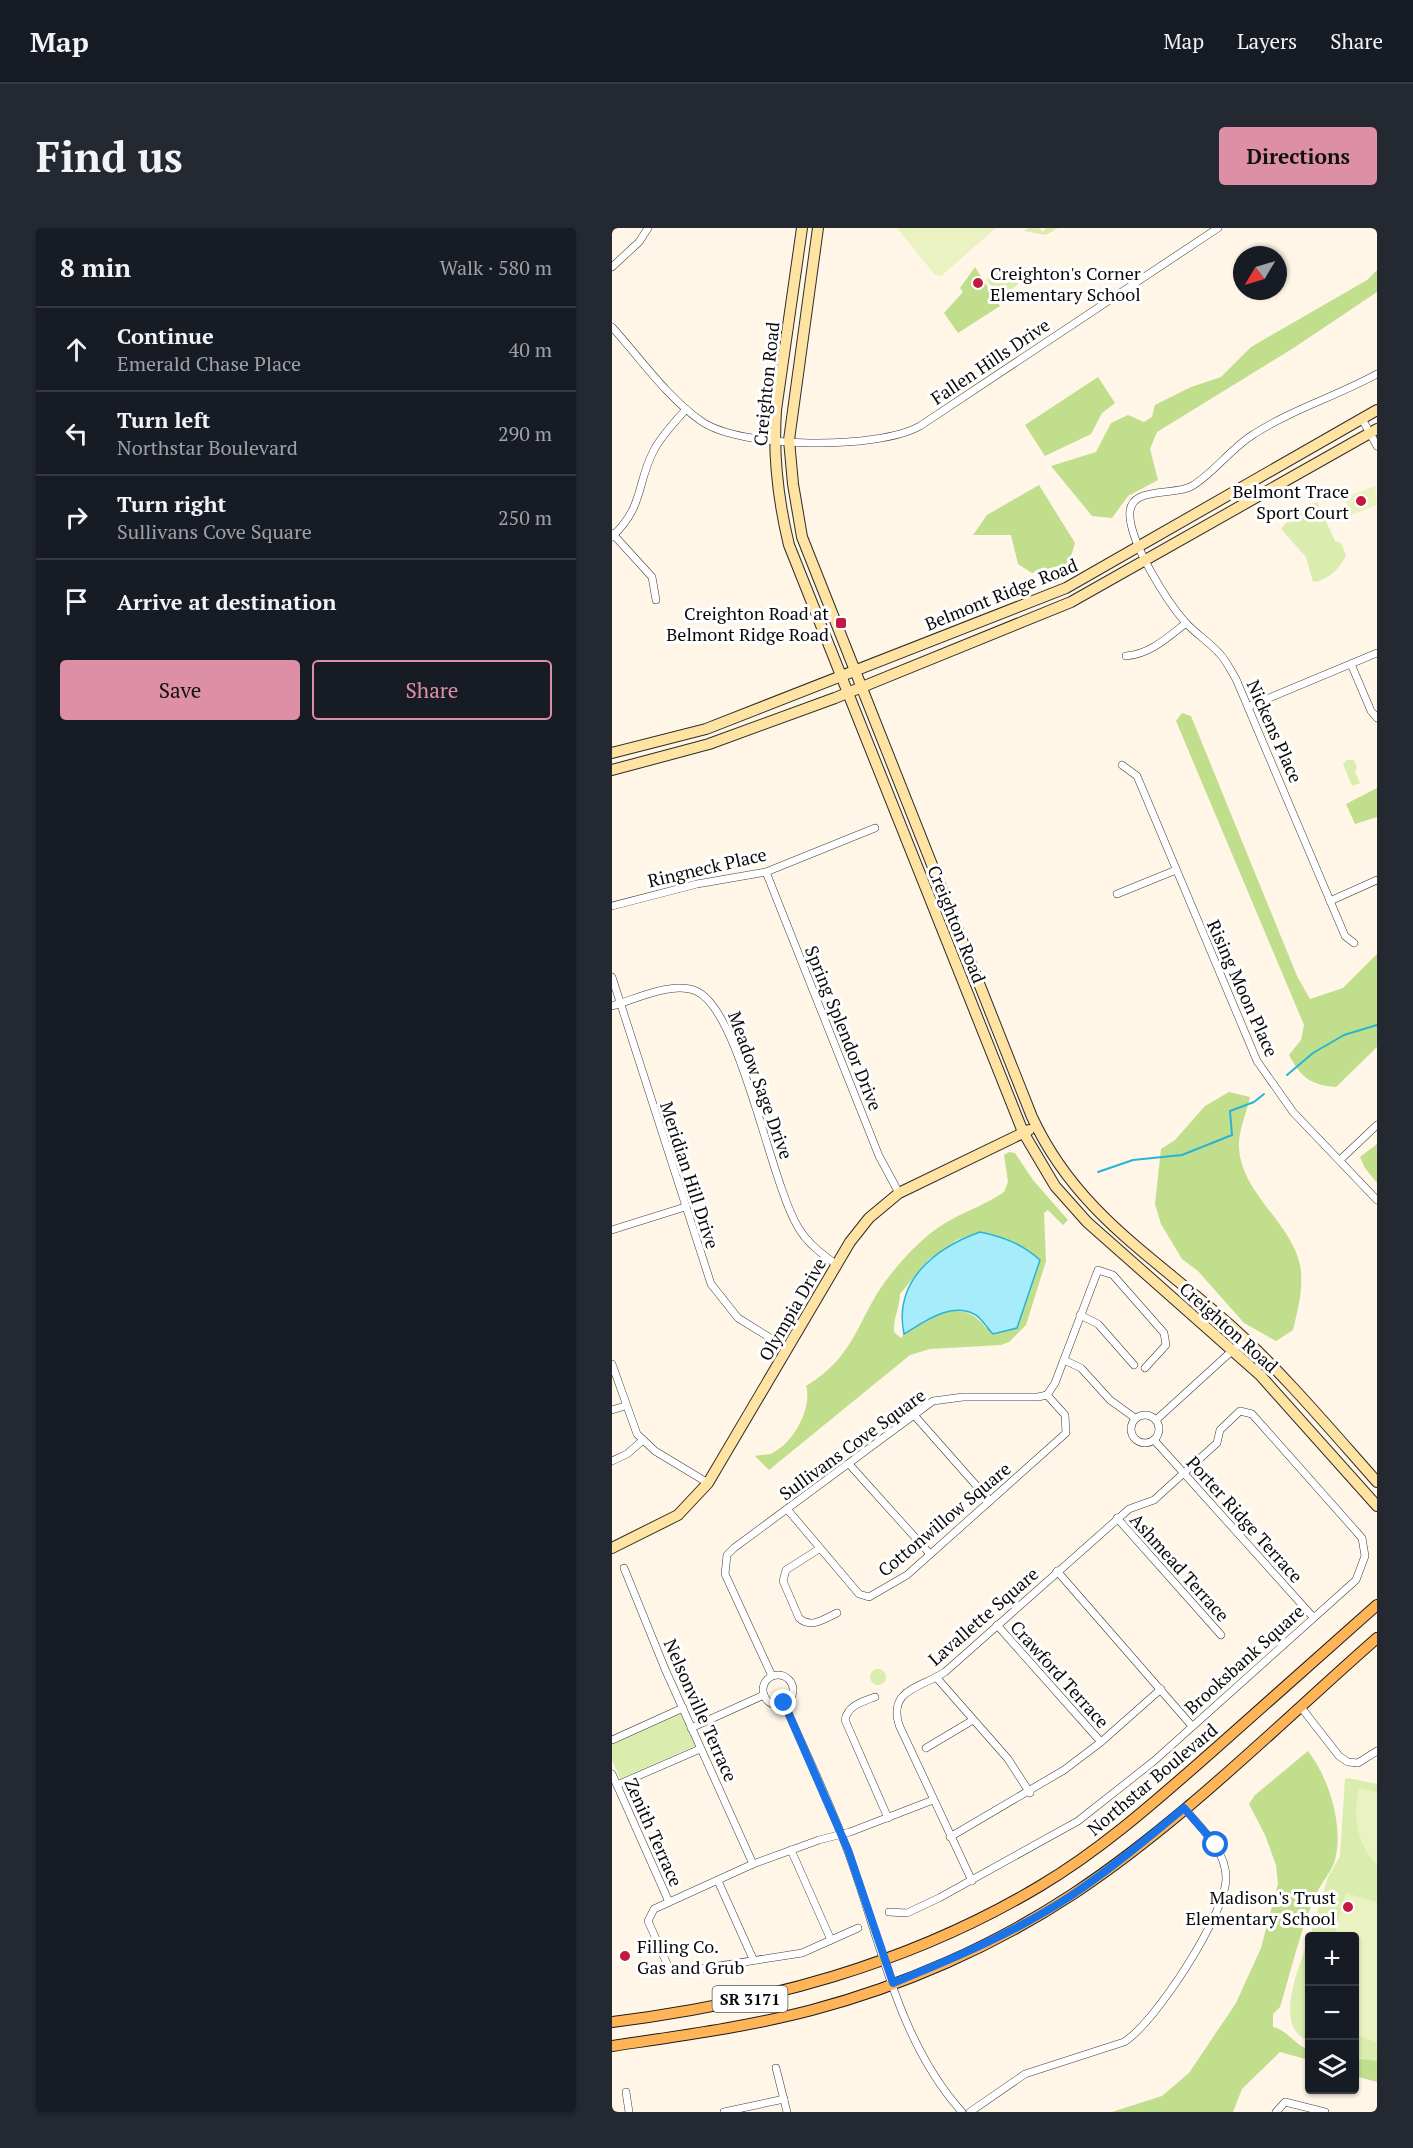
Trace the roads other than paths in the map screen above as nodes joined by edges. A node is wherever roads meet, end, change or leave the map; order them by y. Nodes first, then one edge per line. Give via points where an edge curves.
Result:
1 (648, 228) edge
2 (802, 228) edge
3 (818, 228) edge
4 (1218, 228) edge
5 (612, 267) edge
6 (612, 327) edge
7 (1377, 374) edge
8 (686, 409) junction
9 (1377, 410) edge
10 (1362, 419) junction
11 (1373, 431) edge
12 (774, 440) junction
13 (789, 440) junction
14 (1377, 446) edge
15 (613, 535) edge
16 (1140, 547) junction
17 (1147, 561) junction
18 (656, 600) dead end
19 (1186, 623) junction
20 (1377, 653) edge
21 (1125, 656) dead end
22 (1351, 664) junction
23 (855, 672) junction
24 (840, 678) junction
25 (861, 687) junction
26 (846, 693) junction
27 (1250, 706) junction
28 (1377, 718) edge
29 (612, 753) edge
30 (1122, 765) dead end
31 (612, 770) edge
32 (875, 828) dead end
33 (1176, 870) junction
34 (766, 872) junction
35 (1377, 880) edge
36 (1117, 894) dead end
37 (1330, 901) junction
38 (612, 906) edge
39 (1354, 943) dead end
40 (612, 977) edge
41 (616, 1005) edge
42 (1377, 1125) edge
43 (1036, 1126) junction
44 (1023, 1132) junction
45 (1340, 1160) junction
46 (899, 1192) junction
47 (1377, 1200) edge
48 (685, 1207) junction
49 (612, 1230) edge
50 (837, 1265) junction
51 (1080, 1315) junction
52 (1245, 1339) junction
53 (788, 1349) junction
54 (1234, 1350) junction
55 (1064, 1360) junction
56 (612, 1364) edge
57 (1134, 1365) dead end
58 (1145, 1368) dead end
59 (1047, 1395) junction
60 (625, 1406) junction
61 (612, 1410) edge
62 (914, 1415) junction
63 (1135, 1418) junction
64 (1156, 1420) junction
65 (643, 1440) junction
66 (1154, 1440) junction
67 (612, 1461) edge
68 (849, 1464) junction
69 (1184, 1472) junction
70 (1377, 1482) edge
71 (708, 1483) junction
72 (990, 1501) junction
73 (1377, 1506) edge
74 (787, 1509) junction
75 (1117, 1518) junction
76 (612, 1548) edge
77 (819, 1549) junction
78 (930, 1554) junction
79 (624, 1568) dead end
80 (1057, 1571) junction
81 (1377, 1605) edge
82 (837, 1613) dead end
83 (1313, 1617) junction
84 (997, 1625) junction
85 (1221, 1635) dead end
86 (1377, 1638) edge
87 (772, 1676) junction
88 (936, 1677) junction
89 (1161, 1689) junction
90 (764, 1695) junction
91 (875, 1696) dead end
92 (784, 1703) junction
93 (1300, 1706) junction
94 (683, 1708) junction
95 (973, 1720) junction
96 (1192, 1726) junction
97 (691, 1728) junction
98 (612, 1740) edge
99 (1101, 1742) junction
100 (926, 1748) dead end
101 (700, 1749) junction
102 (1377, 1751) edge
103 (612, 1774) edge
104 (617, 1785) junction
105 (1030, 1792) junction
106 (933, 1800) junction
107 (1184, 1808) junction
108 (888, 1818) junction
109 (841, 1834) junction
110 (950, 1837) junction
111 (791, 1850) junction
112 (753, 1864) junction
113 (718, 1881) junction
114 (972, 1881) junction
115 (669, 1902) junction
116 (889, 1912) dead end
117 (858, 1928) dead end
118 (831, 1940) junction
119 (753, 1959) junction
120 (885, 1961) junction
121 (893, 1983) junction
122 (612, 2022) edge
123 (612, 2046) edge
124 (776, 2068) dead end
125 (626, 2092) dead end
126 (784, 2099) junction
127 (628, 2112) edge
128 (724, 2112) edge
129 (787, 2112) edge
130 (962, 2112) edge
131 (970, 2112) edge
132 (1276, 2112) edge
133 (1325, 2112) edge

1 - 5 street
2 - 12 street, Creighton Road
3 - 13 street, Creighton Road
4 - 13 street, Fallen Hills Drive via 908,433 878,440
6 - 8 street, Fallen Hills Drive
7 - 16 street, Nickens Place via 1268,425 1188,488 1144,494 1131,507 1130,517
8 - 12 street, Fallen Hills Drive via 727,435
8 - 15 street via 655,448 639,499
9 - 10 street, Belmont Ridge Road
10 - 11 street
10 - 16 street, Belmont Ridge Road
11 - 14 street
11 - 17 street, Belmont Ridge Road
12 - 13 street, Fallen Hills Drive
12 - 24 street, Creighton Road via 779,501 789,545
13 - 23 street, Creighton Road via 802,537
15 - 18 street via 652,577
16 - 17 street, Nickens Place
16 - 23 street, Belmont Ridge Road via 1066,588
17 - 19 street, Nickens Place
17 - 25 street, Belmont Ridge Road via 1071,602
19 - 21 street via 1159,645 1138,655
19 - 27 street, Nickens Place via 1221,654
20 - 22 street
22 - 27 street
22 - 28 street
23 - 24 street, Belmont Ridge Road
23 - 25 street, Creighton Road
24 - 26 street, Creighton Road
24 - 29 street, Belmont Ridge Road via 706,729
25 - 26 street, Belmont Ridge Road
25 - 43 street, Creighton Road
26 - 31 street, Belmont Ridge Road via 709,744
26 - 44 street, Creighton Road
27 - 37 street, Nickens Place
30 - 33 street, Rising Moon Place via 1137,776
32 - 34 street, Ringneck Place
33 - 36 street
33 - 45 street, Rising Moon Place via 1257,1061 1293,1112
34 - 38 street, Ringneck Place via 697,884
34 - 46 street, Spring Splendor Drive via 879,1156
35 - 37 street
37 - 39 street, Nickens Place via 1345,936
40 - 41 street, Meridian Hill Drive
41 - 48 street, Meridian Hill Drive
41 - 50 street, Meadow Sage Drive via 649,994 685,989 703,995 715,1005 750,1089 791,1215 811,1244
42 - 45 street
43 - 44 street, Olympia Drive
43 - 52 street, Creighton Road via 1067,1177 1097,1212
44 - 46 street, Olympia Drive
44 - 54 street, Creighton Road via 1055,1186 1087,1222
45 - 47 street, Rising Moon Place
46 - 50 street, Olympia Drive via 869,1218
48 - 49 street
48 - 53 street, Meridian Hill Drive via 705,1269 719,1297 738,1318
50 - 53 street, Olympia Drive
51 - 55 street
51 - 57 street via 1098,1324
51 - 58 street via 1098,1270 1113,1275 1166,1339 1166,1345
52 - 54 street
52 - 70 street, Creighton Road
53 - 71 street, Olympia Drive
54 - 64 street
54 - 73 street, Creighton Road
55 - 59 street
55 - 63 street via 1081,1368 1110,1400
56 - 60 street
59 - 62 street, Sullivans Cove Square via 944,1399 933,1401
59 - 72 street, Cottonwillow Square via 1065,1415 1066,1433
60 - 61 street
60 - 65 street
62 - 68 street, Sullivans Cove Square
62 - 72 street
63 - 64 street via 1146,1414
63 - 66 street via 1131,1428 1134,1438 1144,1443
64 - 66 street via 1159,1430
65 - 67 street
65 - 71 street
66 - 69 street, Porter Ridge Terrace
68 - 74 street, Sullivans Cove Square
68 - 78 street
69 - 75 street, Lavallette Square via 1150,1503 1129,1509
69 - 83 street, Porter Ridge Terrace
69 - 83 street, Brooksbank Square via 1217,1443 1220,1430 1240,1411 1252,1414 1365,1546 1356,1580
71 - 76 street, Olympia Drive via 678,1515
72 - 78 street, Cottonwillow Square
74 - 77 street, Cottonwillow Square
74 - 87 street, Sullivans Cove Square via 734,1548 724,1565
75 - 80 street, Lavallette Square
75 - 85 street, Ashmead Terrace
77 - 78 street, Cottonwillow Square via 859,1594 869,1597 895,1584
77 - 82 street via 786,1570 783,1581 804,1622 814,1623
79 - 94 street, Nelsonville Terrace
80 - 84 street, Lavallette Square
80 - 89 street
81 - 120 main road, Northstar Boulevard / SR 3171 via 1115,1834 1032,1891 955,1931
83 - 96 street, Brooksbank Square
84 - 88 street, Lavallette Square
84 - 99 street, Crawford Terrace
86 - 93 main road, SR 3171
87 - 90 street via 764,1686
87 - 92 street via 782,1675 790,1681 793,1691
88 - 95 street
88 - 106 street, Lavallette Square via 902,1695 895,1713
89 - 96 street
89 - 99 street
90 - 92 street via 774,1704
90 - 97 street
91 - 108 street via 852,1707 845,1720
92 - 109 street
93 - 102 street via 1344,1760 1358,1763
93 - 107 main road, SR 3171
94 - 97 street, Nelsonville Terrace
94 - 98 street
95 - 100 street
95 - 105 street via 1008,1759
96 - 114 street, Brooksbank Square via 1078,1821
97 - 101 street, Nelsonville Terrace
99 - 105 street
101 - 104 street
101 - 112 street, Nelsonville Terrace
103 - 104 street, Zenith Terrace
104 - 115 street, Zenith Terrace
105 - 110 street
106 - 108 street
106 - 110 street, Lavallette Square
107 - 121 main road, SR 3171 via 1126,1857 1072,1895 1011,1931
107 - 131 street via 1216,1845 1226,1876 1223,1897 1208,1930 1153,2014 1136,2035 1124,2042 1025,2074
108 - 109 street
109 - 111 street
109 - 120 street
110 - 114 street, Lavallette Square
111 - 112 street
111 - 118 street
112 - 113 street
113 - 115 street
113 - 119 street
114 - 116 street, Brooksbank Square via 908,1913
115 - 119 street via 654,1909 648,1921 673,1971
117 - 118 street
118 - 119 street via 802,1953
120 - 121 street
120 - 122 main road, Northstar Boulevard / SR 3171 via 775,1994
121 - 123 main road, SR 3171 via 791,2015
121 - 130 street via 920,2052
124 - 126 street
125 - 127 street
126 - 128 street
126 - 129 street
132 - 133 street via 1285,2102

